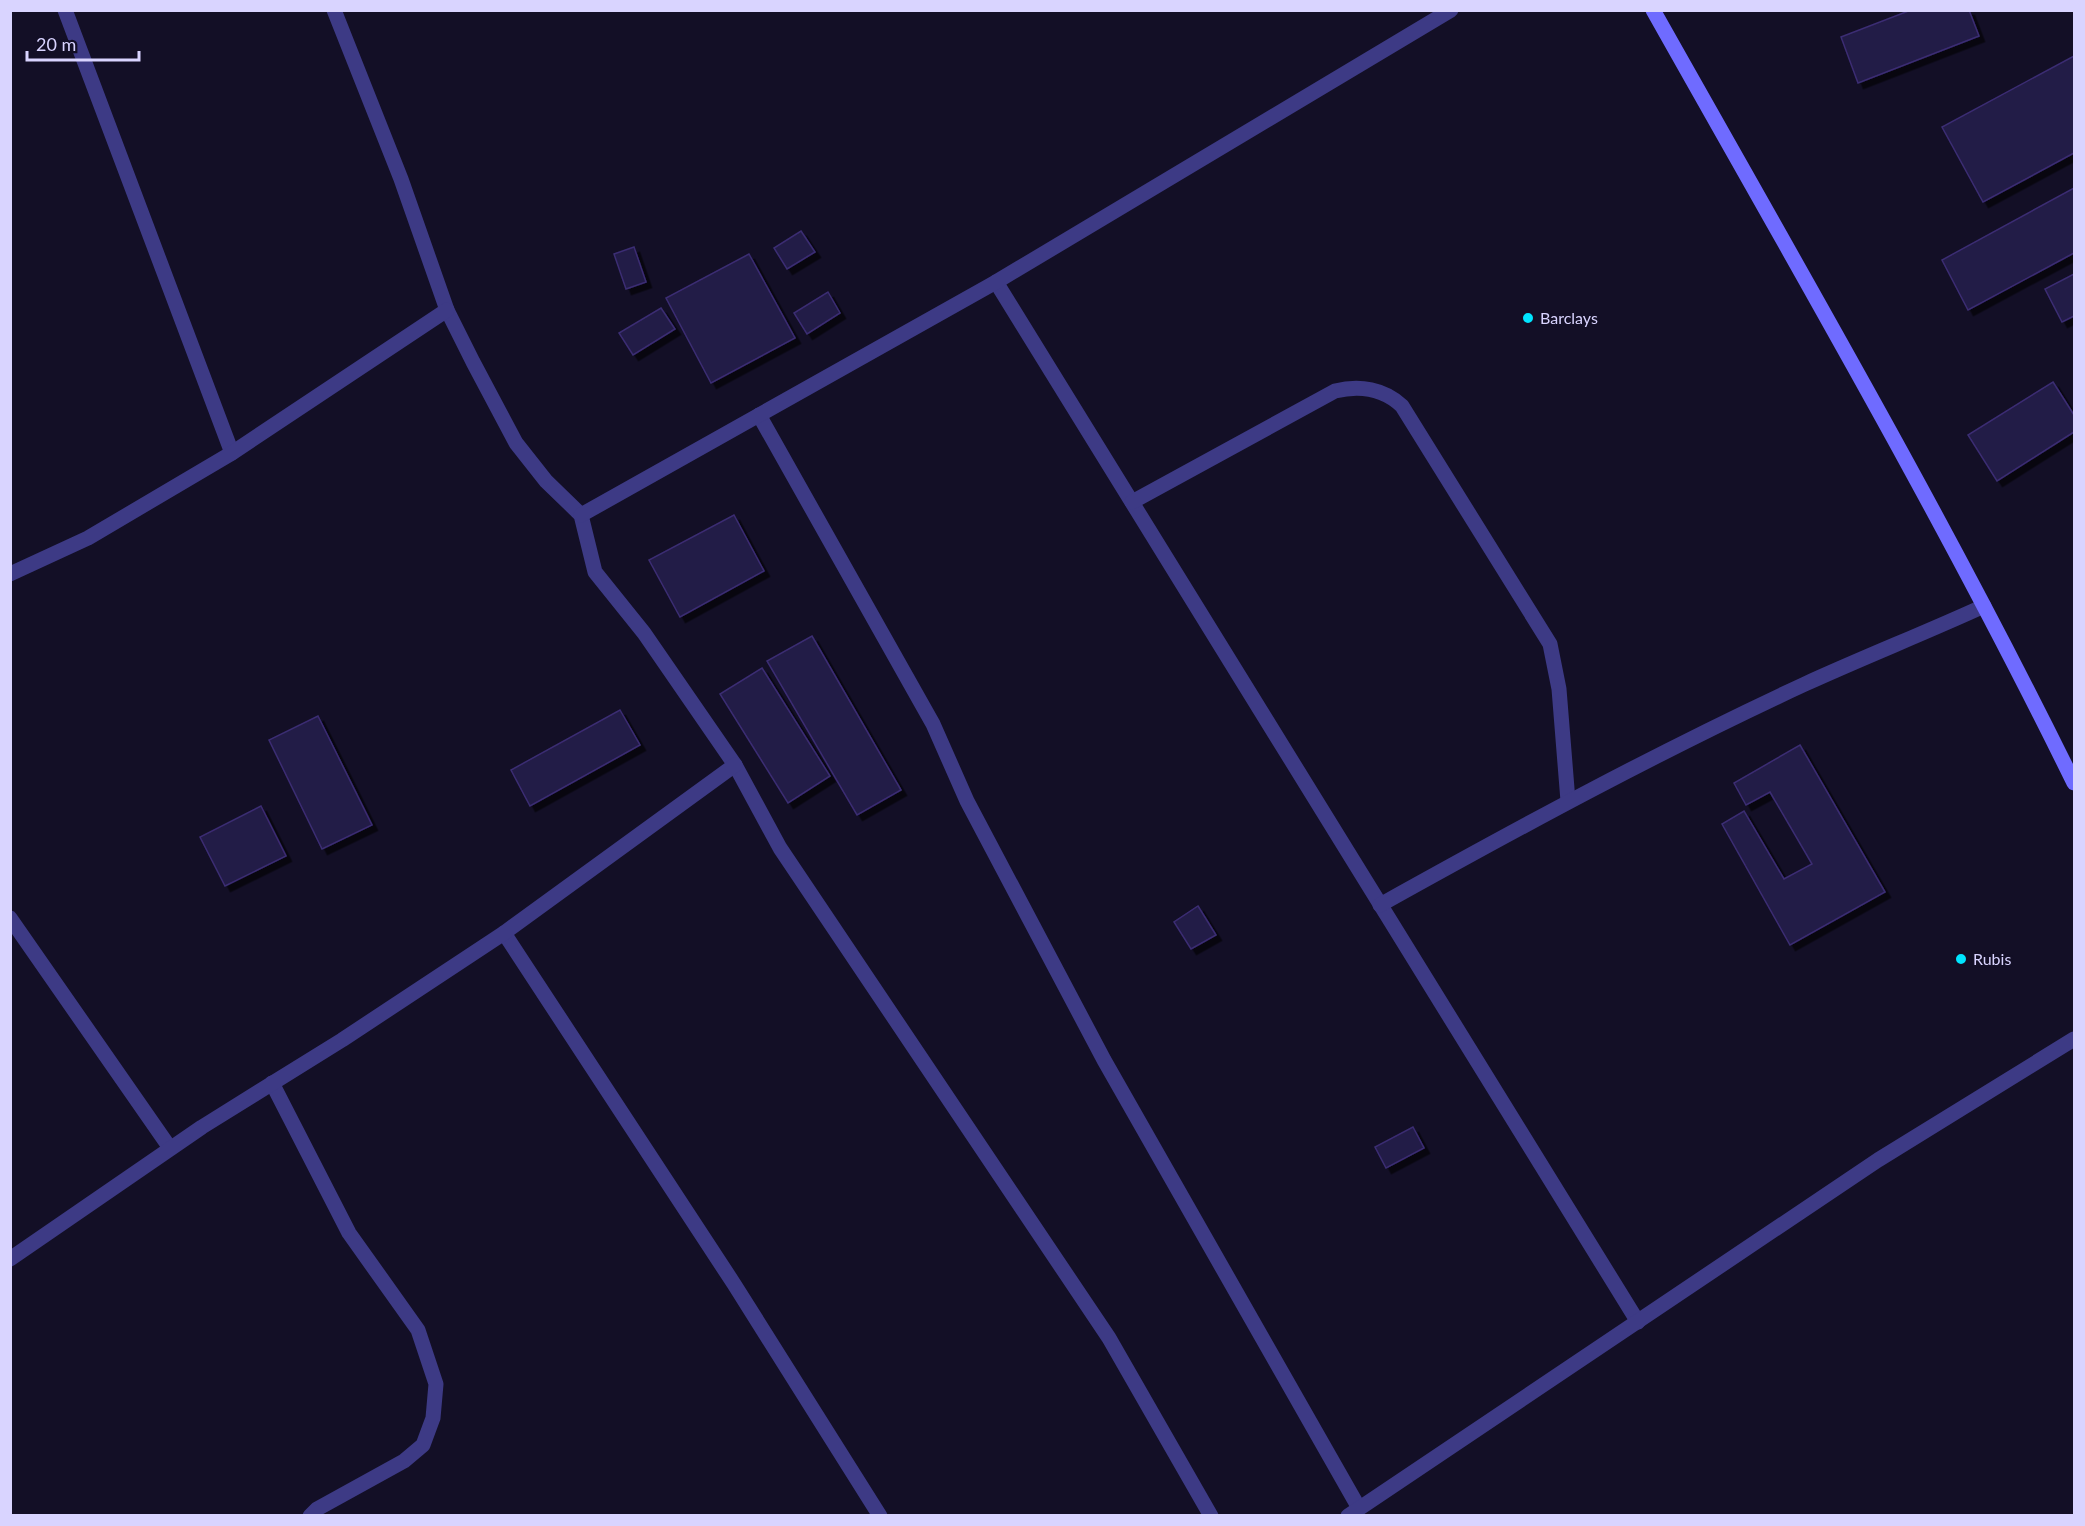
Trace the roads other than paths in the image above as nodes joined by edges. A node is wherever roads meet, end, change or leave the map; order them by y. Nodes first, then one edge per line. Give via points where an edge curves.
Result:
1 (65, 10) edge
2 (334, 10) edge
3 (1451, 10) edge
4 (1653, 10) edge
5 (996, 282) junction
6 (447, 310) junction
7 (759, 415) junction
8 (232, 453) junction
9 (1132, 502) junction
10 (581, 515) junction
11 (10, 573) edge
12 (1984, 606) junction
13 (735, 765) junction
14 (2074, 783) edge
15 (1568, 801) junction
16 (1380, 905) junction
17 (10, 918) edge
18 (504, 933) junction
19 (2074, 1039) edge
20 (272, 1083) junction
21 (170, 1148) junction
22 (10, 1259) edge
23 (1638, 1322) junction
24 (1354, 1512) edge
25 (310, 1515) edge
26 (880, 1515) edge
27 (1210, 1515) edge

1 - 8 street
2 - 6 street via 401,179
3 - 5 street
4 - 12 main road
5 - 7 street
5 - 9 street
6 - 8 street
6 - 10 street via 516,443 546,481
7 - 10 street
7 - 24 street via 933,724 967,801 1104,1060
8 - 11 street via 88,538
9 - 15 street via 1335,392 1352,387 1392,396 1402,406 1550,644 1560,689
9 - 16 street
10 - 13 street via 595,573 644,633
12 - 14 main road
12 - 15 street via 1807,684
13 - 18 street
13 - 27 street via 780,848 1109,1338
15 - 16 street
16 - 23 street
17 - 21 street
18 - 20 street
18 - 26 street
19 - 23 street via 1878,1160
20 - 21 street
20 - 25 street via 349,1233 418,1330 436,1384 434,1418 423,1445 404,1461
21 - 22 street
23 - 24 street

